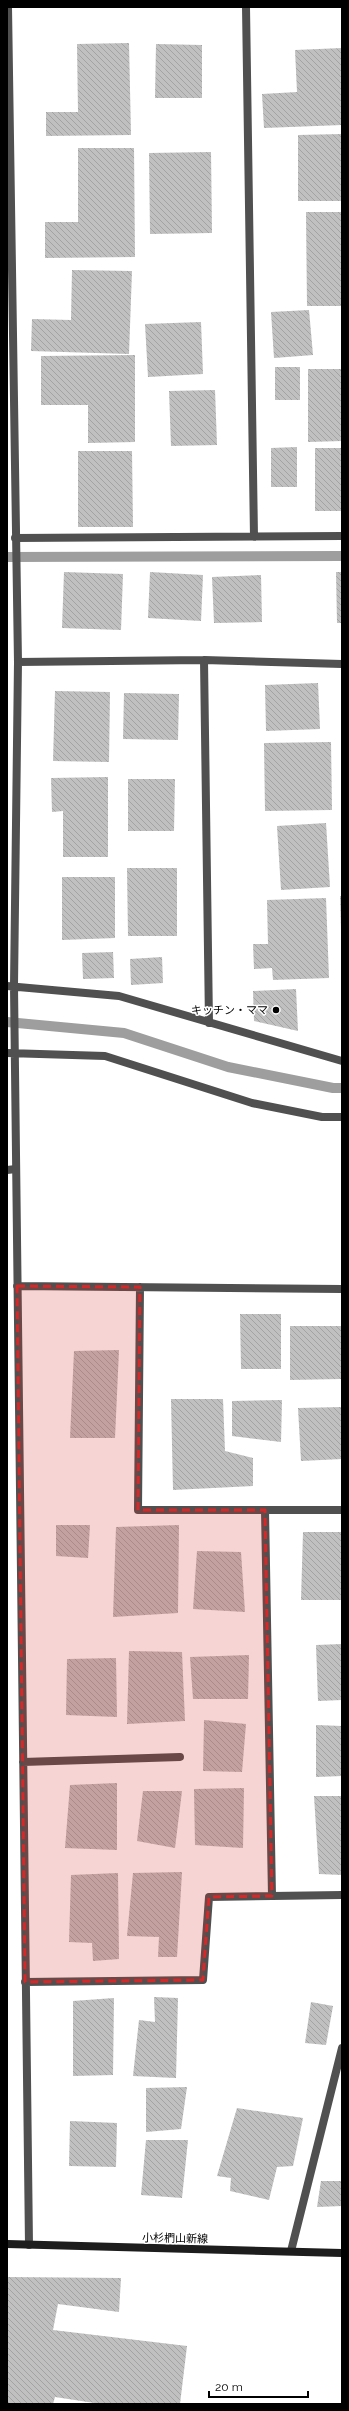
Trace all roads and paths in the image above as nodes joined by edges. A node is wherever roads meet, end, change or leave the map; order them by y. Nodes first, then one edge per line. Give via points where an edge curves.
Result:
1 (8, 7) edge
2 (246, 7) edge
3 (342, 536) edge
4 (254, 537) junction
5 (16, 538) junction
6 (204, 660) junction
7 (18, 662) junction
8 (342, 664) edge
9 (11, 986) edge
10 (209, 1023) junction
11 (11, 1053) edge
12 (342, 1061) edge
13 (342, 1117) edge
14 (16, 1169) junction
15 (7, 1170) edge
16 (17, 1286) junction
17 (140, 1287) junction
18 (342, 1289) edge
19 (265, 1510) junction
20 (342, 1510) edge
21 (180, 1757) dead end
22 (23, 1762) junction
23 (272, 1896) junction
24 (342, 1896) edge
25 (26, 1982) junction
26 (342, 2048) edge
27 (7, 2244) edge
28 (29, 2245) junction
29 (291, 2251) junction
30 (342, 2253) edge

1 - 5 street
2 - 4 street
3 - 4 street
4 - 5 street
5 - 7 street
6 - 7 street
6 - 8 street
6 - 10 street
7 - 9 street
9 - 10 street via 120,996
9 - 11 street
10 - 12 street
11 - 13 street via 105,1056 252,1103 322,1117
11 - 14 street
14 - 15 street
14 - 16 street
16 - 17 street
16 - 22 street
17 - 18 street
17 - 19 street via 138,1510
19 - 20 street
19 - 23 street
21 - 22 street
22 - 25 street
23 - 24 street
23 - 25 street via 209,1897 203,1980
25 - 28 street
26 - 29 street
27 - 28 main road, 小杉椚山新線
28 - 29 main road, 小杉椚山新線
29 - 30 main road, 小杉椚山新線

